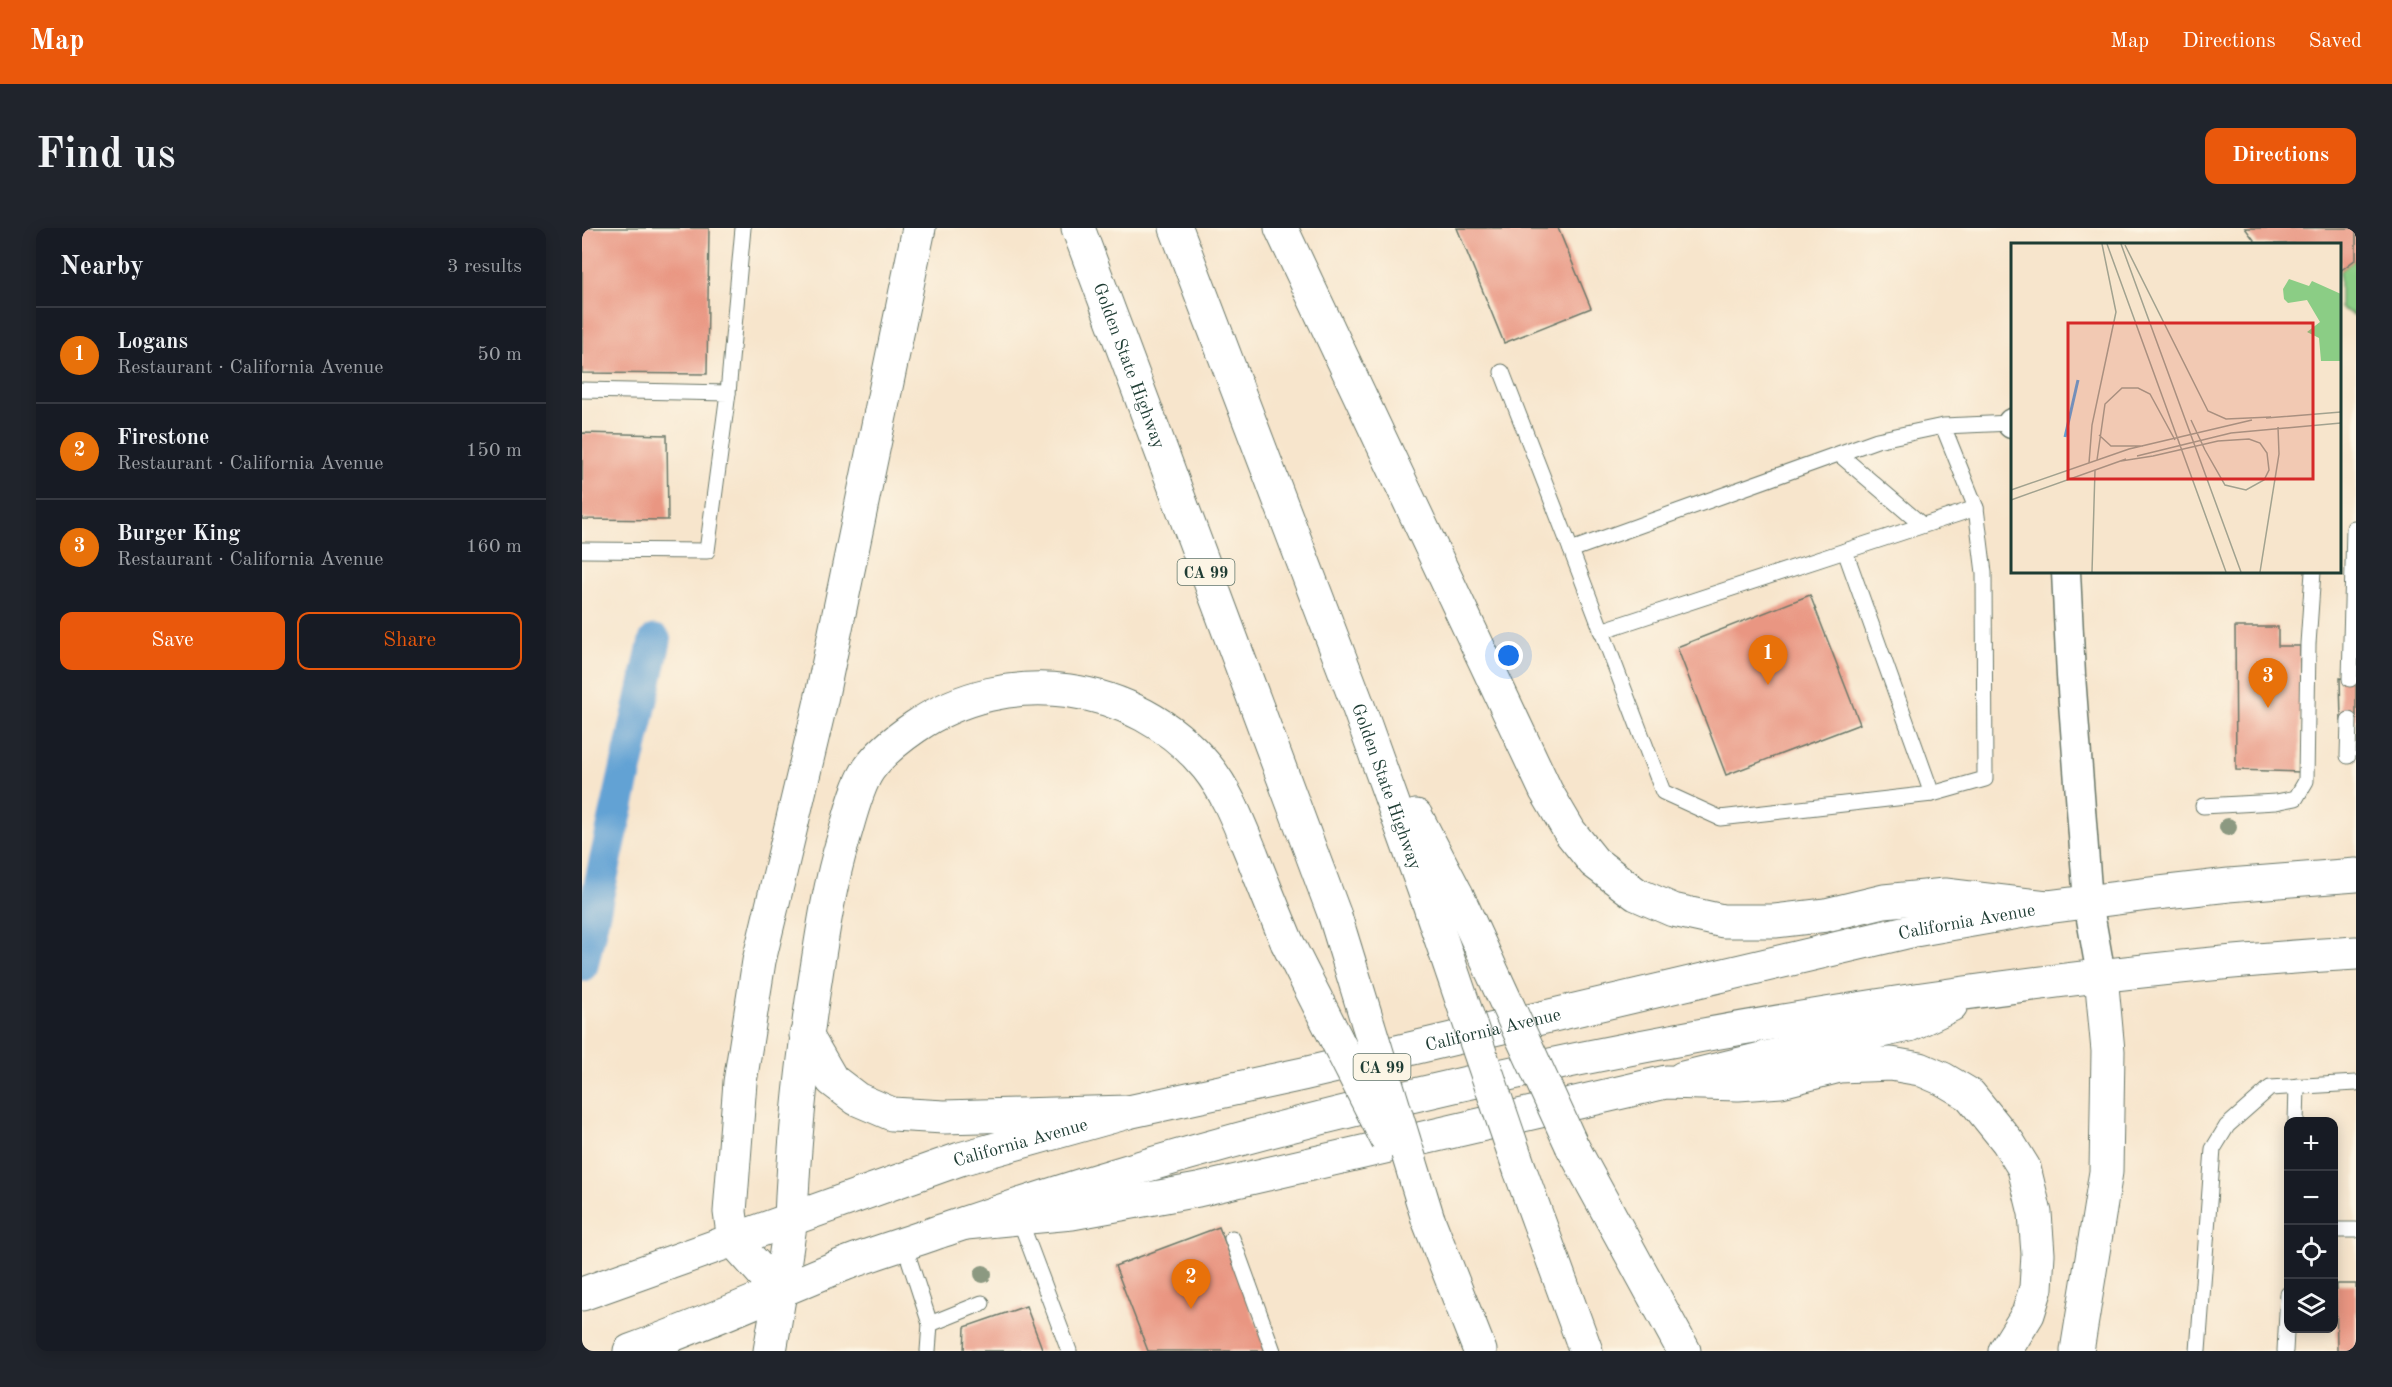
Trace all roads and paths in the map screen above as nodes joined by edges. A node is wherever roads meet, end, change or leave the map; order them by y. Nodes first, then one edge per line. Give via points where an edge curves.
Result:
1 (743, 228) edge
2 (918, 228) edge
3 (1078, 228) edge
4 (1176, 228) edge
5 (1281, 228) edge
6 (1502, 372) dead end
7 (582, 390) edge
8 (728, 393) junction
9 (2011, 424) edge
10 (1943, 426) junction
11 (1839, 454) junction
12 (1976, 508) junction
13 (1922, 525) junction
14 (2354, 528) dead end
15 (582, 550) edge
16 (1571, 550) junction
17 (1845, 551) junction
18 (2066, 573) edge
19 (2313, 573) edge
20 (2354, 606) edge
21 (1601, 631) junction
22 (2350, 679) dead end
23 (2349, 720) dead end
24 (2349, 756) edge
25 (1932, 794) junction
26 (2203, 806) dead end
27 (2356, 875) edge
28 (1442, 896) junction
29 (2088, 902) junction
30 (2047, 907) junction
31 (2356, 953) edge
32 (2101, 975) junction
33 (1982, 990) junction
34 (806, 1035) junction
35 (1666, 1082) junction
36 (2356, 1083) edge
37 (2297, 1086) junction
38 (1128, 1112) junction
39 (2296, 1117) edge
40 (1019, 1218) junction
41 (791, 1219) junction
42 (1428, 1219) junction
43 (966, 1223) junction
44 (2338, 1230) edge
45 (2356, 1230) edge
46 (1232, 1238) dead end
47 (734, 1241) junction
48 (904, 1244) junction
49 (780, 1292) junction
50 (582, 1294) edge
51 (982, 1303) dead end
52 (930, 1324) junction
53 (2286, 1333) edge
54 (630, 1351) edge
55 (770, 1351) edge
56 (928, 1351) edge
57 (1069, 1351) edge
58 (1273, 1351) edge
59 (1480, 1351) edge
60 (1586, 1351) edge
61 (1684, 1351) edge
62 (2005, 1351) edge
63 (2077, 1351) edge
64 (2198, 1351) edge
65 (2285, 1351) edge

1 - 8 lane
2 - 47 main road via 820,705 759,961 740,1082 730,1212
3 - 42 main road, Golden State Highway / CA 99, bridge via 1335,916
4 - 28 main road, Golden State Highway via 1357,703
5 - 30 main road via 1546,791 1570,832 1594,862 1636,894 1673,910 1723,921 1775,921 1826,915 1884,901 1945,895
6 - 16 lane
7 - 8 lane
8 - 15 lane via 707,551
9 - 10 lane
10 - 11 lane via 1877,440
10 - 12 lane
11 - 13 lane
11 - 16 lane
12 - 13 lane
12 - 25 lane via 1984,573 1985,779
13 - 17 lane
14 - 20 lane
16 - 21 lane
17 - 21 lane
17 - 25 lane
18 - 29 street
19 - 26 lane via 2306,781 2296,798
20 - 22 lane
21 - 25 lane via 1663,792 1720,818
23 - 24 lane
27 - 29 main road, California Avenue
28 - 60 main road, bridge via 1520,1170
28 - 61 main road, bridge
29 - 30 main road, California Avenue
29 - 32 street
30 - 38 main road, California Avenue via 1915,930
31 - 32 main road
32 - 33 main road
32 - 63 main road via 2108,1051 2106,1172
33 - 35 main road via 1909,1025
33 - 43 main road via 1762,1024 1390,1100 1107,1177
34 - 38 main road via 832,1080 856,1099 892,1113 944,1117
34 - 41 main road
34 - 42 main road, bridge via 831,882 851,812 869,770 898,739 935,714 974,698 1011,689 1056,688 1094,694 1137,710 1178,737 1207,767 1230,802 1287,942
35 - 40 main road via 1198,1190 1072,1213
35 - 62 main road via 1781,1081 1839,1066 1891,1064 1920,1069 1970,1095 2024,1168 2035,1213 2036,1288 2028,1314
36 - 37 lane
37 - 39 lane
37 - 64 lane via 2270,1088 2227,1126 2212,1149
38 - 41 main road, California Avenue via 960,1159
40 - 43 main road
40 - 57 lane
41 - 47 main road, California Avenue
41 - 49 main road
42 - 59 main road, Golden State Highway / CA 99
43 - 48 main road
44 - 45 lane
46 - 58 lane
47 - 49 main road
47 - 50 main road, California Avenue
48 - 49 main road
48 - 52 lane
49 - 54 main road
49 - 55 main road
51 - 52 lane
52 - 56 lane
53 - 65 lane

